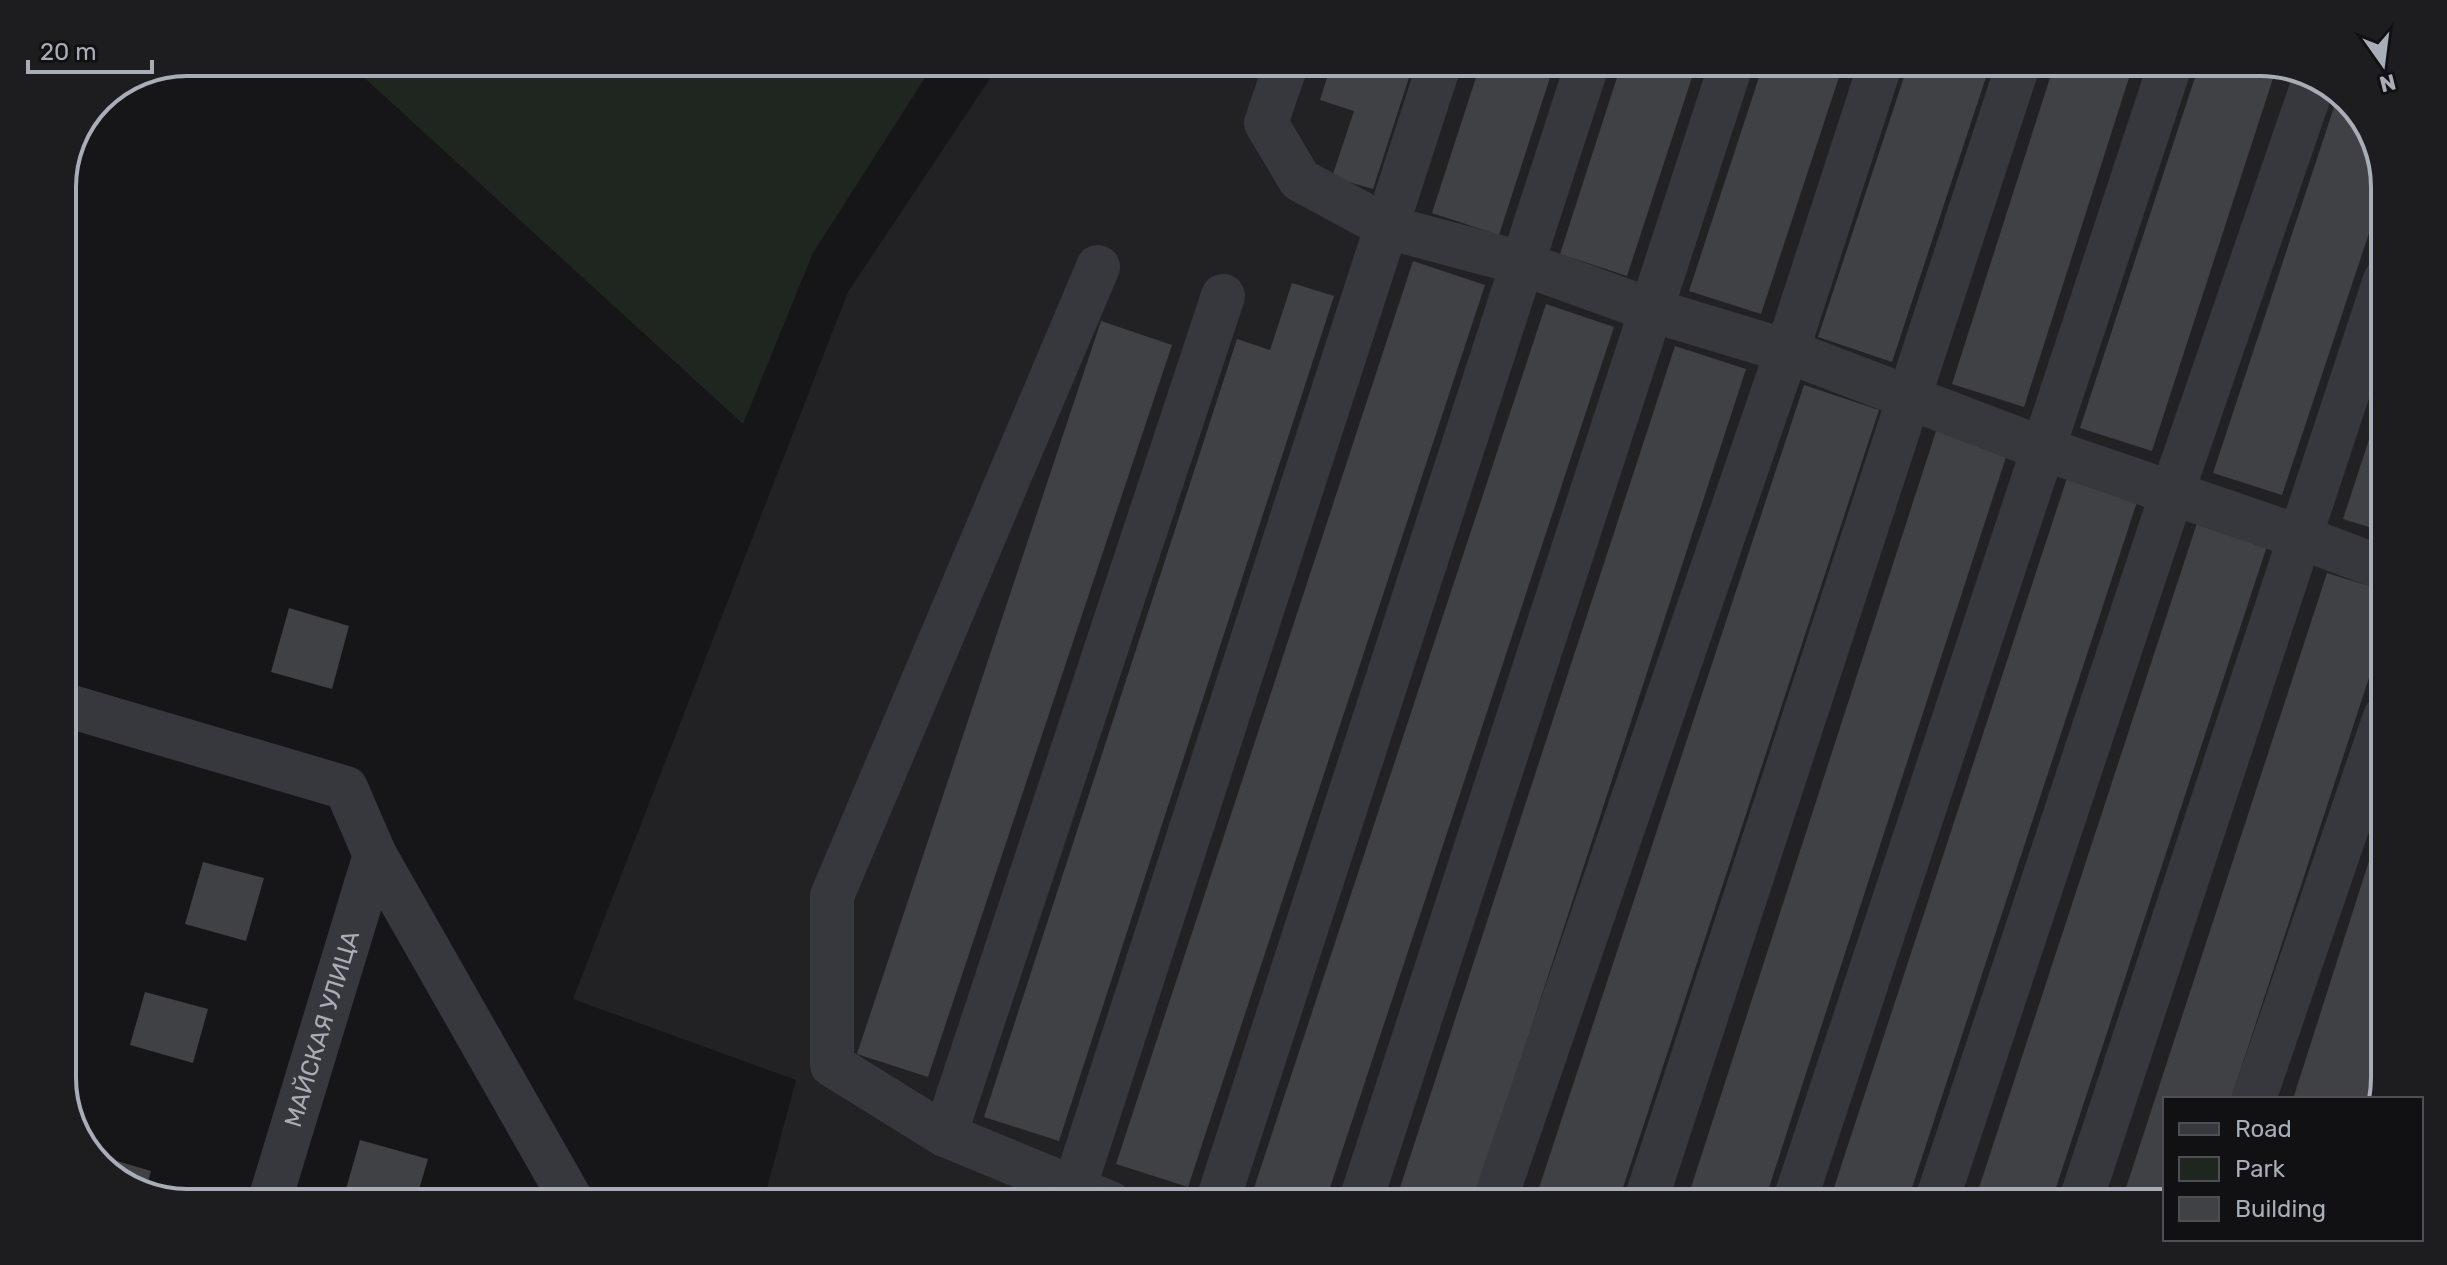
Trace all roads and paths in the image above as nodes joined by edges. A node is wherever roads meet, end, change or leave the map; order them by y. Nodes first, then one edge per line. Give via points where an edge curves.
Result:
1 (1282, 76) edge
2 (1436, 76) edge
3 (1583, 76) edge
4 (1727, 76) edge
5 (1876, 76) edge
6 (2014, 76) edge
7 (2166, 76) edge
8 (2311, 88) edge
9 (1387, 227) junction
10 (1521, 263) junction
11 (1098, 267) dead end
12 (1223, 296) dead end
13 (1651, 310) junction
14 (2371, 322) edge
15 (1787, 351) junction
16 (1908, 396) junction
17 (2044, 449) junction
18 (2172, 493) junction
19 (2300, 537) junction
20 (2371, 564) edge
21 (76, 708) edge
22 (2371, 758) edge
23 (375, 855) junction
24 (2255, 1097) edge
25 (945, 1135) junction
26 (273, 1189) edge
27 (565, 1189) edge
28 (1075, 1189) edge
29 (1094, 1189) edge
30 (1222, 1189) edge
31 (1365, 1189) edge
32 (1499, 1189) edge
33 (1650, 1189) edge
34 (1799, 1189) edge
35 (1941, 1189) edge
36 (2085, 1189) edge

1 - 9 street via 1266,123 1300,180
2 - 9 street
3 - 10 street
4 - 13 street
5 - 15 street
6 - 16 street
7 - 17 street
8 - 18 street
9 - 10 street
9 - 29 street
10 - 13 street
10 - 30 street
11 - 25 street via 832,896 832,1065
12 - 25 street
13 - 15 street
13 - 31 street
14 - 19 street
15 - 16 street
15 - 32 street
16 - 17 street
16 - 33 street
17 - 18 street
17 - 34 street
18 - 19 street
18 - 35 street
19 - 20 street
19 - 36 street
21 - 23 street via 346,788
22 - 24 street
23 - 26 street, МАЙСКАЯ УЛИЦА
23 - 27 street
25 - 28 street

